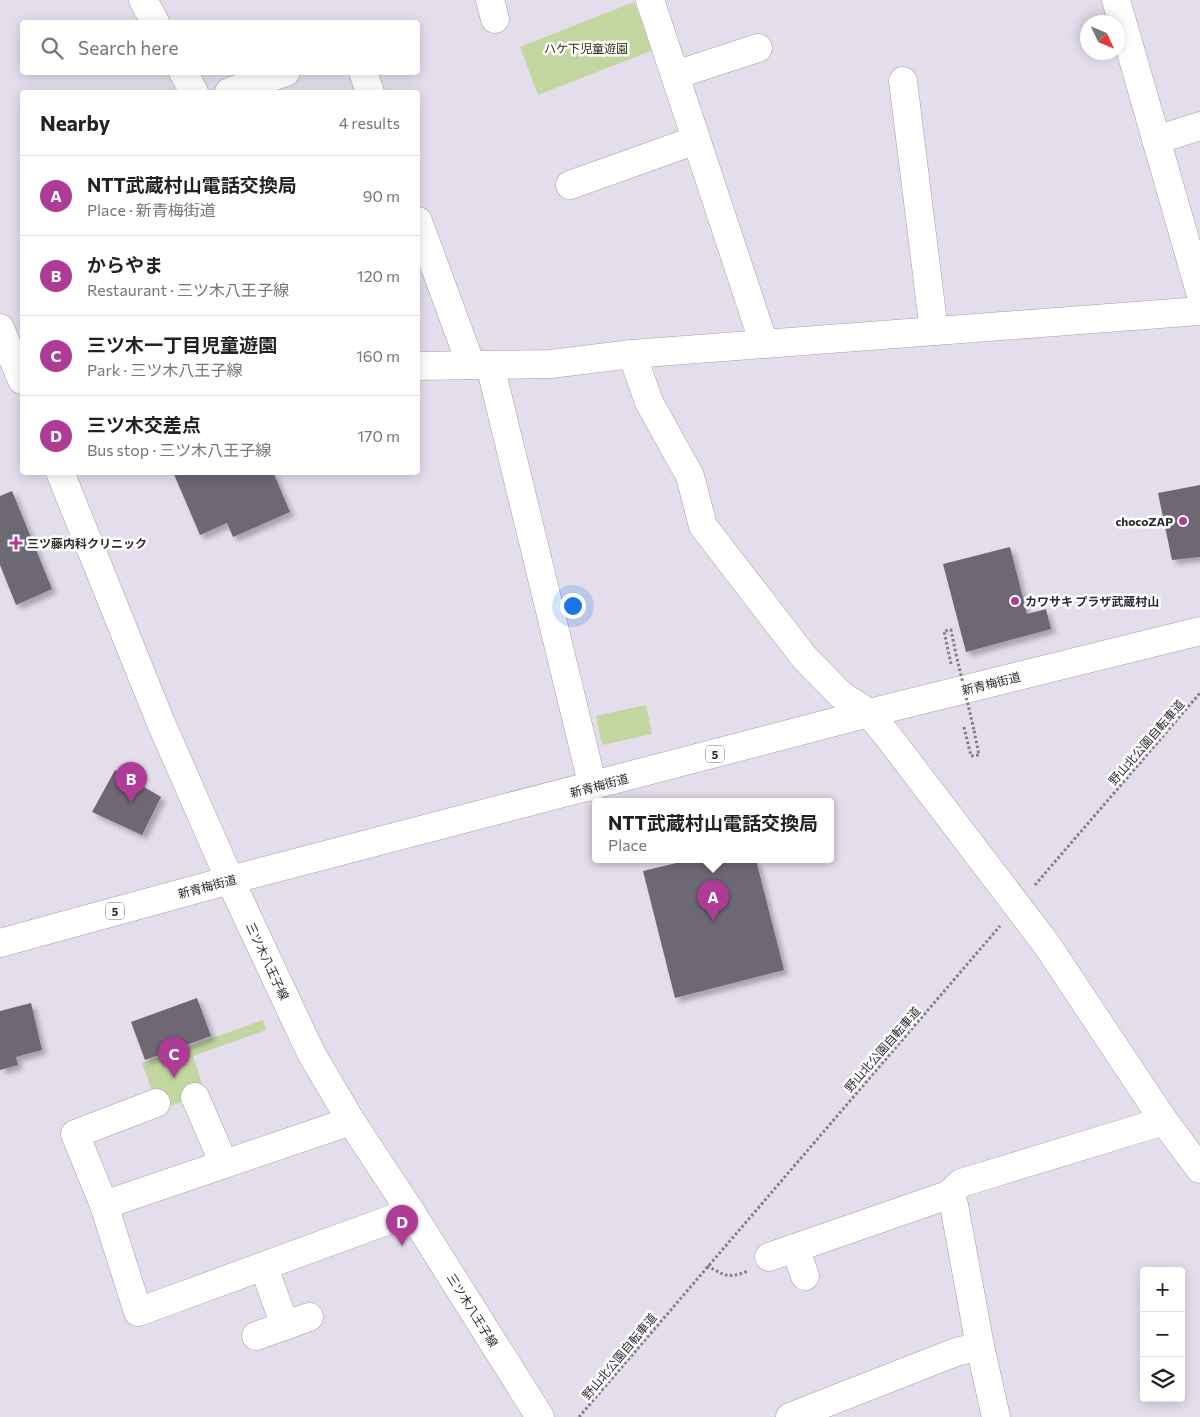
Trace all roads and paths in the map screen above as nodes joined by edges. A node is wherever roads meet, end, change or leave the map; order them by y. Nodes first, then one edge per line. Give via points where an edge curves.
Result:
1 (143, 0) edge
2 (650, 0) edge
3 (1116, 0) edge
4 (154, 20) edge
5 (758, 48) dead end
6 (185, 75) edge
7 (278, 75) edge
8 (364, 75) edge
9 (675, 75) junction
10 (903, 81) dead end
11 (193, 90) edge
12 (236, 90) edge
13 (369, 90) edge
14 (1200, 126) edge
15 (696, 140) junction
16 (1156, 140) junction
17 (570, 185) dead end
18 (420, 226) edge
19 (1200, 292) edge
20 (1200, 311) edge
21 (0, 328) edge
22 (934, 332) junction
23 (764, 344) junction
24 (632, 354) junction
25 (15, 363) edge
26 (480, 365) junction
27 (420, 366) edge
28 (61, 475) edge
29 (1200, 631) edge
30 (951, 664) dead end
31 (1200, 692) edge
32 (870, 713) junction
33 (964, 726) dead end
34 (593, 787) junction
35 (230, 880) junction
36 (1017, 905) junction
37 (0, 943) edge
38 (195, 1097) dead end
39 (156, 1103) dead end
40 (351, 1121) junction
41 (1164, 1121) junction
42 (224, 1164) junction
43 (1200, 1169) edge
44 (948, 1195) junction
45 (104, 1205) junction
46 (411, 1212) junction
47 (795, 1248) junction
48 (769, 1258) joint
49 (707, 1266) junction
50 (264, 1267) junction
51 (805, 1276) dead end
52 (256, 1336) dead end
53 (980, 1346) junction
54 (540, 1417) edge
55 (579, 1417) edge
56 (790, 1417) edge
57 (996, 1417) edge

1 - 4 street
2 - 9 street
3 - 16 street
5 - 9 street
6 - 11 street
7 - 12 street
8 - 13 street
9 - 15 street
10 - 22 street
14 - 16 street
15 - 17 street
15 - 23 street
16 - 19 street
18 - 26 street
20 - 22 street
21 - 25 street
22 - 23 street
23 - 24 street
24 - 26 street via 550,364
24 - 32 street via 649,402 690,476 703,526 804,657 841,695
26 - 27 street
26 - 34 street
28 - 35 street, 三ツ木八王子線 via 161,724
29 - 32 street, 新青梅街道 / 5
30 - 33 path, bridge via 944,631 952,630 979,755 971,756
31 - 36 path, 野山北公園自転車道
32 - 34 street, 新青梅街道 / 5
32 - 36 street
34 - 35 street, 新青梅街道 / 5
35 - 37 street, 新青梅街道 / 5
35 - 40 street, 三ツ木八王子線 via 311,1053
36 - 41 street
36 - 49 path, 野山北公園自転車道
38 - 42 street
39 - 45 street via 75,1134
40 - 42 street
40 - 46 street, 三ツ木八王子線
41 - 43 street
41 - 44 street via 961,1183
42 - 45 street
44 - 47 street
44 - 53 street via 954,1205
45 - 50 street via 138,1312
46 - 50 street
46 - 54 street, 三ツ木八王子線
47 - 48 street
47 - 51 street
48 - 49 path via 763,1265 733,1276
49 - 55 path, 野山北公園自転車道
50 - 52 street via 297,1322
53 - 56 street via 956,1352
53 - 57 street

